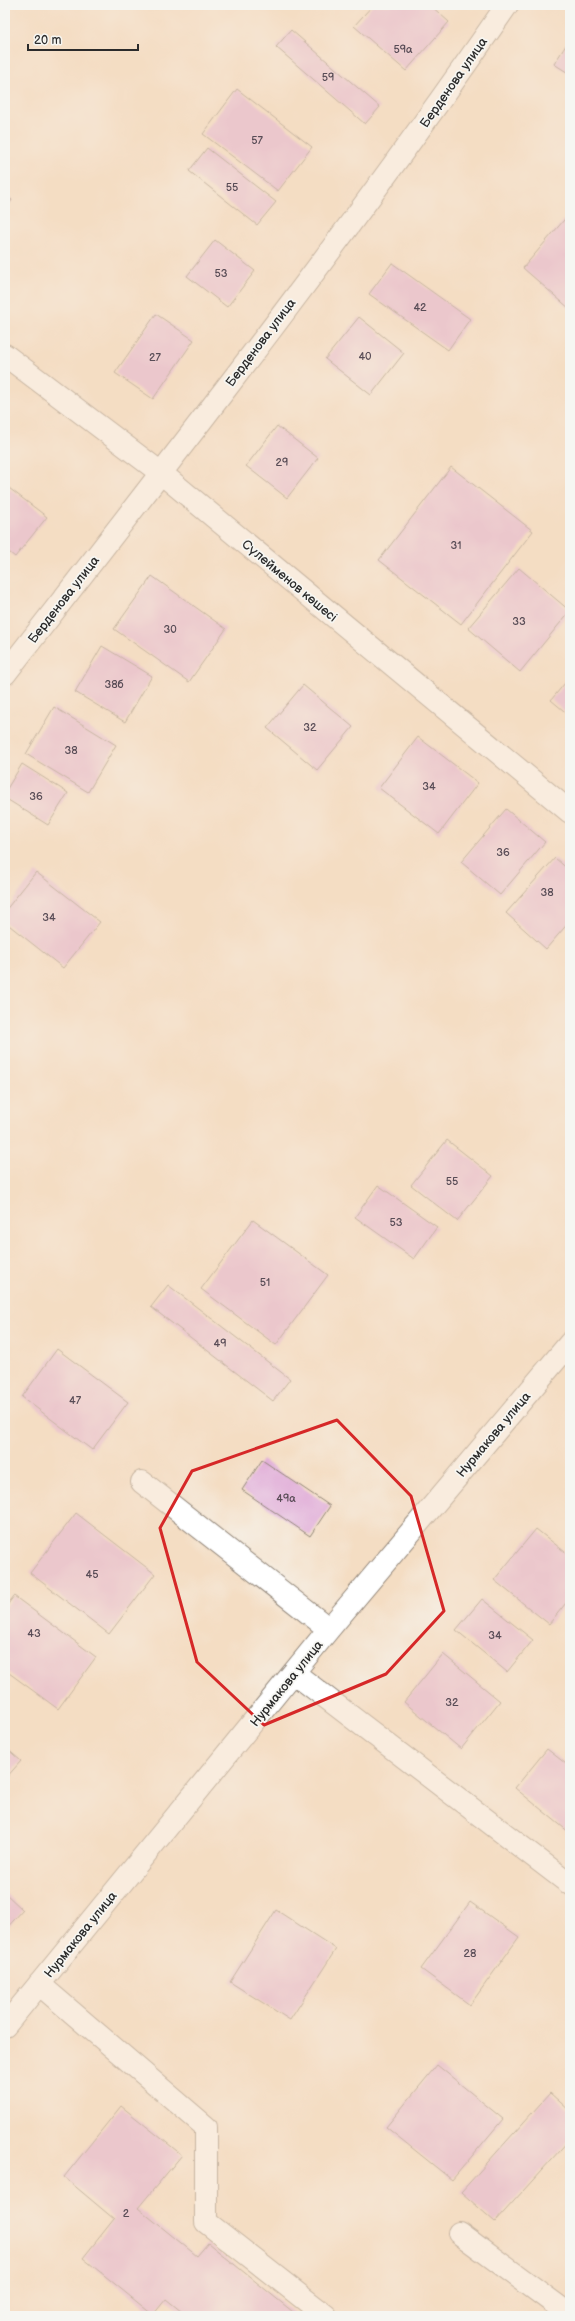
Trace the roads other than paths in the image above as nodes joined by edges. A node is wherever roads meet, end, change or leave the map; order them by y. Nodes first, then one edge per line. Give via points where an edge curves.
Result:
1 (508, 5) edge
2 (5, 355) edge
3 (161, 473) junction
4 (5, 674) edge
5 (570, 812) edge
6 (570, 1343) edge
7 (142, 1482) dead end
8 (329, 1630) junction
9 (294, 1673) junction
10 (570, 1884) edge
11 (39, 1984) junction
12 (5, 2026) edge
13 (459, 2233) dead end
14 (560, 2313) edge
15 (326, 2316) edge

1 - 3 street, Берденова улица via 439,105
2 - 3 street, Сүлейменов көшесі
3 - 4 street, Берденова улица
3 - 5 street, Сүлейменов көшесі
6 - 8 street, Нурмакова улица
7 - 8 street
8 - 9 street, Нурмакова улица
9 - 10 street
9 - 11 street, Нурмакова улица
11 - 12 street, Нурмакова улица
11 - 15 street via 206,2127 206,2222
13 - 14 street

